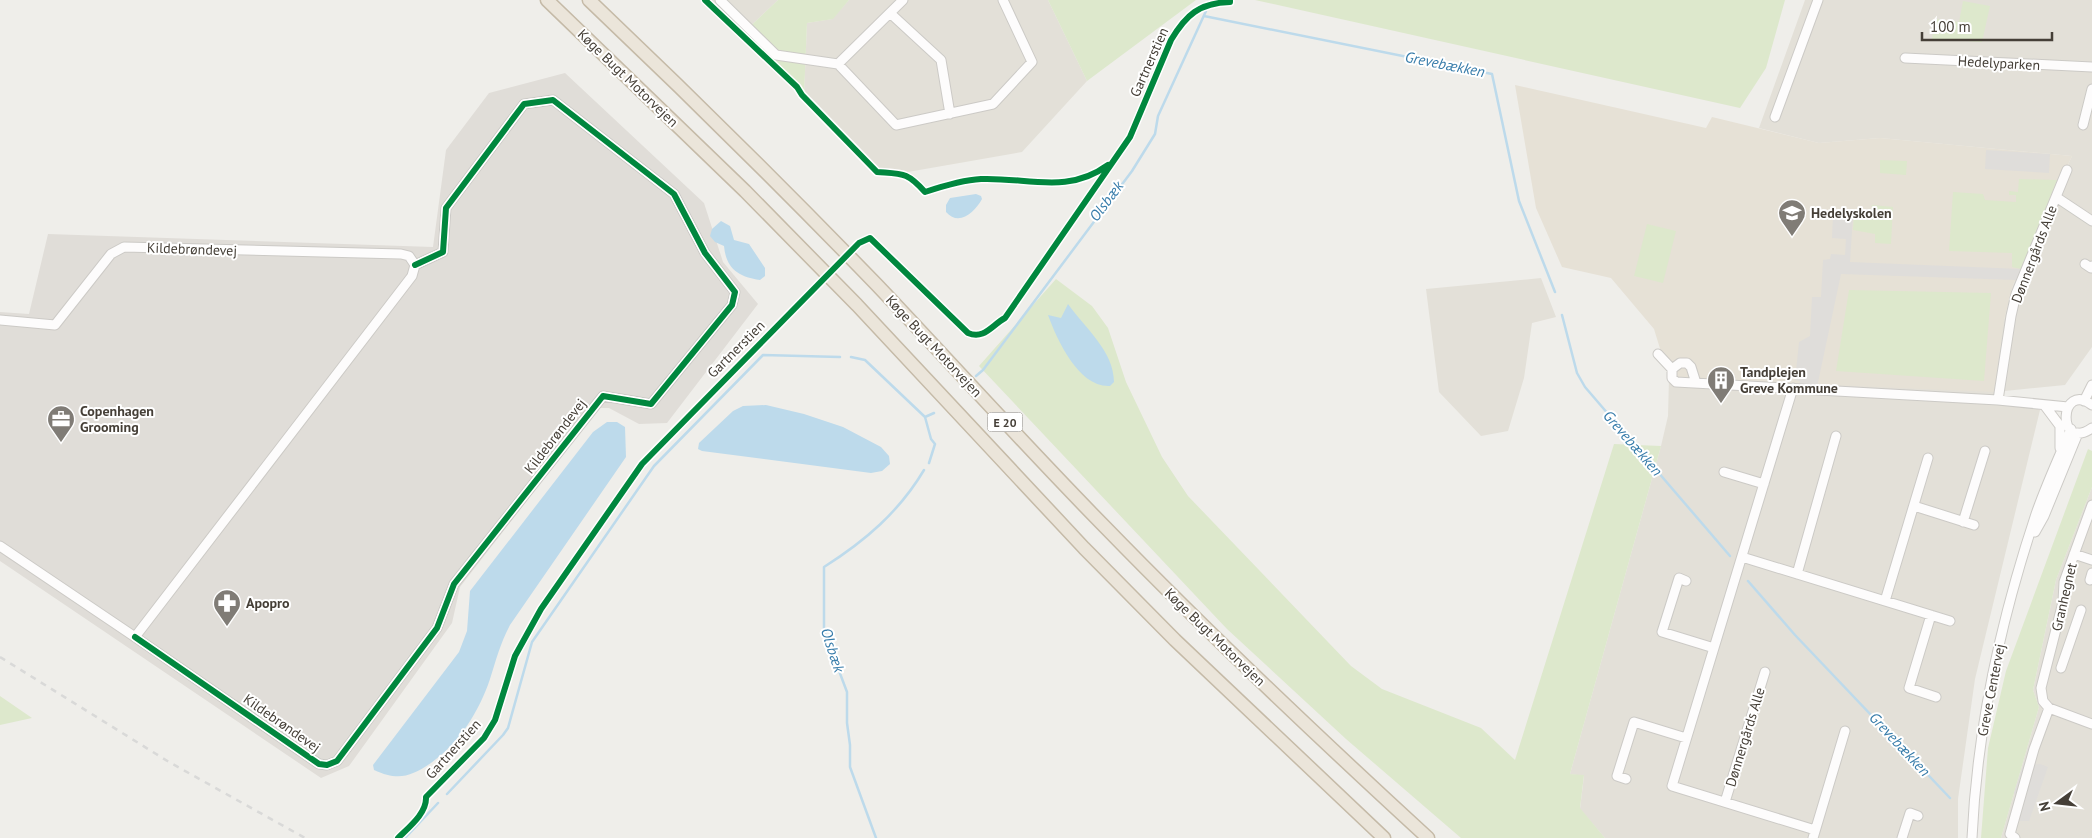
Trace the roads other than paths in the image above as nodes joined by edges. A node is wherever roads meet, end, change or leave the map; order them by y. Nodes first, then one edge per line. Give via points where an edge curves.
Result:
1 (547, 0) edge
2 (589, 0) edge
3 (720, 0) edge
4 (903, 0) edge
5 (1004, 0) edge
6 (1818, 0) edge
7 (890, 13) junction
8 (1905, 58) dead end
9 (838, 64) junction
10 (2092, 67) edge
11 (2092, 89) edge
12 (950, 114) junction
13 (1775, 117) dead end
14 (2083, 125) dead end
15 (2067, 170) dead end
16 (2056, 197) junction
17 (2092, 220) edge
18 (415, 265) junction
19 (0, 320) edge
20 (1658, 354) dead end
21 (1672, 369) junction
22 (1696, 383) junction
23 (2092, 384) edge
24 (1793, 388) junction
25 (1998, 400) junction
26 (2090, 403) edge
27 (2046, 406) junction
28 (2066, 411) junction
29 (2092, 428) edge
30 (2075, 431) junction
31 (1836, 436) dead end
32 (1985, 451) dead end
33 (1928, 458) dead end
34 (2059, 458) junction
35 (1724, 472) dead end
36 (1764, 484) junction
37 (2092, 505) edge
38 (1914, 506) junction
39 (1963, 522) junction
40 (1974, 525) dead end
41 (2028, 545) junction
42 (0, 546) edge
43 (2074, 554) junction
44 (1742, 557) junction
45 (2092, 560) edge
46 (1796, 574) junction
47 (1686, 581) dead end
48 (1885, 601) junction
49 (2081, 610) dead end
50 (1931, 615) junction
51 (1950, 621) dead end
52 (136, 637) junction
53 (2053, 640) junction
54 (2069, 645) junction
55 (1714, 648) junction
56 (2061, 668) dead end
57 (1765, 672) dead end
58 (1936, 697) dead end
59 (2049, 708) junction
60 (2092, 724) edge
61 (1845, 731) dead end
62 (1686, 738) junction
63 (1626, 779) dead end
64 (1725, 802) junction
65 (1918, 816) dead end
66 (1814, 834) edge
67 (1384, 838) edge
68 (1428, 838) edge
69 (1902, 838) edge
70 (1972, 838) edge
71 (2015, 838) edge

1 - 67 highway, Køge Bugt Motorvejen / E 20 via 745,191 857,305 1084,548
2 - 68 highway, Køge Bugt Motorvejen / E 20 via 768,173 1197,621
3 - 9 street via 776,55
4 - 7 street
5 - 12 street via 1032,62 993,104
6 - 13 street
7 - 9 street
7 - 12 street via 941,60
8 - 10 street, Hedelyparken
9 - 12 street via 896,125
11 - 14 street
15 - 16 street, Dønnergårds Alle
16 - 17 street, Dønnergårds Alle
16 - 25 street, Dønnergårds Alle via 2016,294
18 - 19 street, Kildebrøndevej via 409,256 401,254 124,247 111,254 56,325
18 - 52 street via 412,276
18 - 52 street, Kildebrøndevej via 443,252 446,208 524,104 553,100 674,194 705,253 735,292 732,305 651,404 603,396 454,584 437,628 337,761 318,764
20 - 21 street
21 - 22 street via 1676,382
21 - 22 street via 1687,363
22 - 24 street
23 - 26 street
24 - 25 street
24 - 36 street, Dønnergårds Alle
25 - 27 street
26 - 28 street via 2073,403
27 - 28 street
27 - 34 street via 2062,432
28 - 30 street via 2066,423
29 - 30 street via 2087,432
30 - 34 street, Greve Centervej
30 - 41 street, Greve Centervej via 2044,516
31 - 46 street
32 - 39 street
33 - 38 street
34 - 41 street, Greve Centervej
35 - 36 street
36 - 44 street, Dønnergårds Alle
37 - 43 street, Granhegnet
38 - 39 street
38 - 48 street
39 - 40 street
41 - 70 street, Greve Centervej via 1991,682
42 - 52 street, Kildebrøndevej
43 - 45 street, Granhegnet
43 - 53 street, Granhegnet via 2064,582 2063,602
44 - 46 street
44 - 55 street, Dønnergårds Alle
46 - 48 street
47 - 55 street via 1679,578 1662,632
48 - 50 street
49 - 54 street, Granhegnet
50 - 51 street
50 - 58 street via 1908,688
53 - 54 street, Granhegnet
53 - 59 street, Granhegnet via 2041,688 2043,701
54 - 56 street, Granhegnet
55 - 62 street, Dønnergårds Alle
57 - 64 street, Dønnergårds Alle
59 - 60 street
59 - 71 street via 2010,834
61 - 66 street, Dønnergårds Alle
62 - 63 street via 1634,722 1617,776
62 - 64 street, Dønnergårds Alle via 1672,786
64 - 66 street, Dønnergårds Alle
65 - 69 street via 1910,814

